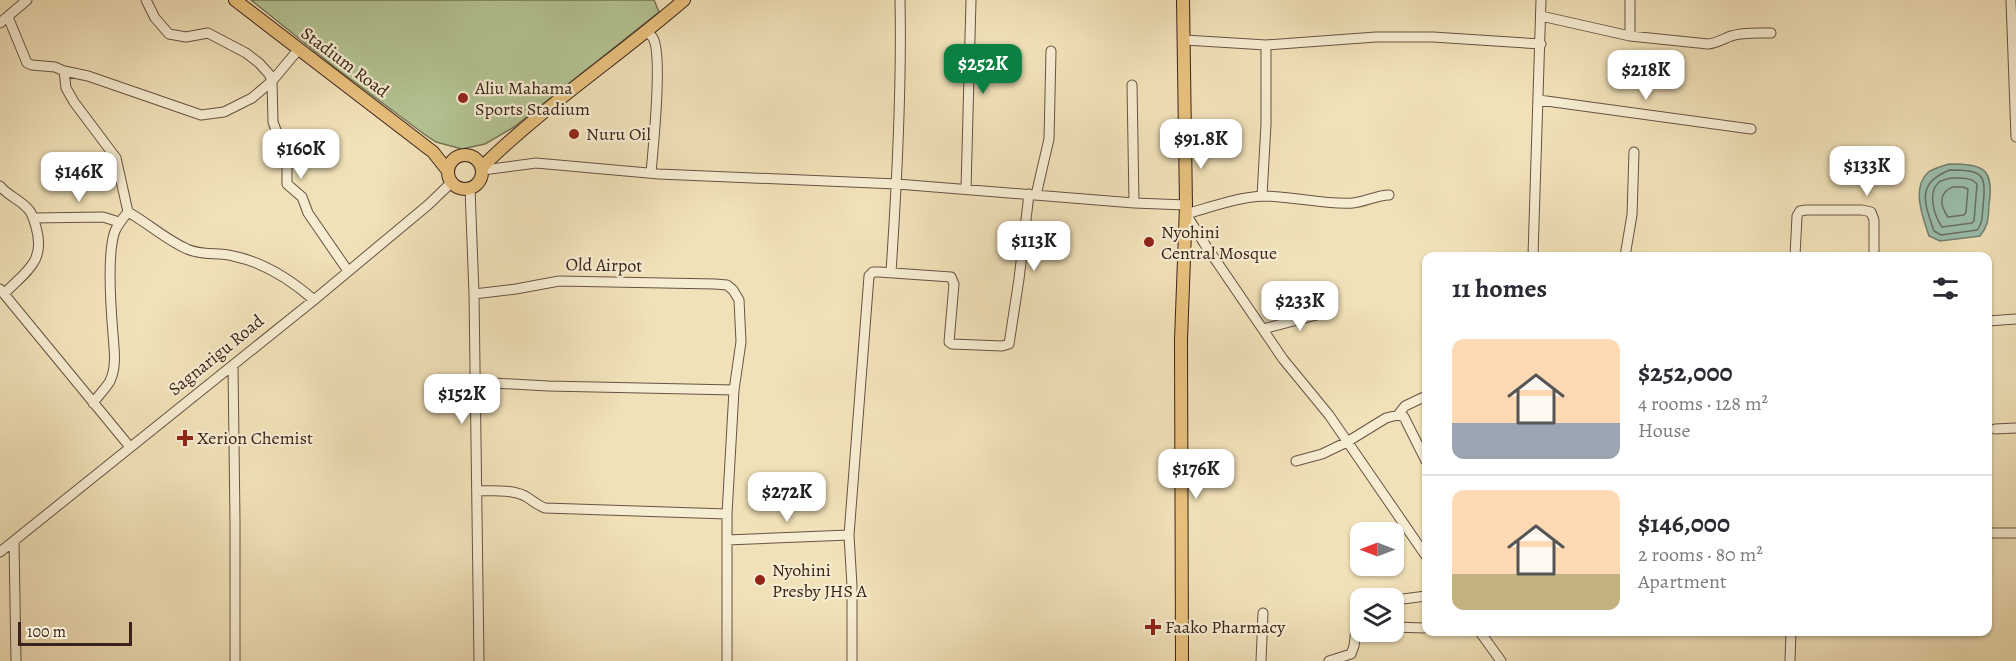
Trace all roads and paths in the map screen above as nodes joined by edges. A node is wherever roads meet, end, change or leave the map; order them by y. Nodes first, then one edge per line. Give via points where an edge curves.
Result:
1 (27, 0) edge
2 (146, 0) edge
3 (235, 0) edge
4 (684, 0) edge
5 (900, 0) edge
6 (971, 0) edge
7 (1183, 0) edge
8 (1541, 0) edge
9 (1630, 0) edge
10 (2011, 0) edge
11 (1541, 15) junction
12 (4, 20) edge
13 (647, 32) junction
14 (1771, 33) dead end
15 (1630, 36) junction
16 (1185, 40) junction
17 (1541, 44) junction
18 (1266, 45) junction
19 (298, 50) junction
20 (1051, 51) dead end
21 (64, 71) junction
22 (272, 81) junction
23 (1132, 85) dead end
24 (1539, 100) junction
25 (1751, 129) dead end
26 (2016, 137) edge
27 (506, 143) junction
28 (433, 152) junction
29 (1634, 152) dead end
30 (464, 155) junction
31 (482, 169) junction
32 (651, 173) junction
33 (450, 177) junction
34 (897, 184) junction
35 (0, 186) edge
36 (471, 188) junction
37 (966, 189) junction
38 (1033, 194) junction
39 (1389, 195) dead end
40 (1262, 196) junction
41 (1134, 203) junction
42 (1186, 209) junction
43 (128, 212) junction
44 (33, 218) junction
45 (119, 222) junction
46 (1533, 252) edge
47 (1626, 252) edge
48 (1795, 252) edge
49 (1874, 252) edge
50 (348, 271) junction
51 (891, 272) junction
52 (2, 291) edge
53 (474, 294) junction
54 (314, 300) junction
55 (1332, 311) dead end
56 (2016, 319) edge
57 (1992, 321) edge
58 (1263, 329) junction
59 (233, 365) junction
60 (475, 382) junction
61 (734, 390) junction
62 (1422, 398) edge
63 (93, 403) junction
64 (1398, 415) junction
65 (2016, 428) edge
66 (1995, 429) dead end
67 (1347, 442) junction
68 (130, 447) junction
69 (1422, 453) edge
70 (1296, 461) dead end
71 (477, 491) junction
72 (727, 514) junction
73 (2016, 533) edge
74 (1992, 534) edge
75 (849, 535) junction
76 (727, 540) junction
77 (14, 542) junction
78 (1422, 550) edge
79 (0, 552) edge
80 (1422, 596) edge
81 (1404, 598) edge
82 (1263, 613) dead end
83 (1404, 627) edge
84 (1422, 628) edge
85 (1483, 636) edge
86 (1791, 636) edge
87 (1354, 642) edge
88 (16, 661) edge
89 (235, 661) edge
90 (479, 661) edge
91 (727, 661) edge
92 (852, 661) edge
93 (1182, 661) edge
94 (1261, 661) edge
95 (1329, 661) edge
96 (1501, 661) edge
97 (1790, 661) edge

1 - 12 street
2 - 22 street via 169,34 186,38 208,33 259,63
3 - 19 main road, Stadium Road
4 - 13 main road
5 - 34 street
6 - 37 street
7 - 16 main road
8 - 11 street
9 - 15 street
10 - 26 street
11 - 15 street
11 - 17 street
12 - 21 street via 27,63
13 - 27 main road
13 - 32 street via 654,40 657,62
14 - 15 street via 1739,34 1708,44
16 - 18 street
16 - 42 main road
17 - 18 street via 1421,37
17 - 24 street
18 - 40 street
19 - 22 street
19 - 28 main road, Stadium Road
20 - 38 street via 1049,139
21 - 22 street via 201,115 240,105
21 - 43 street via 66,88 74,102 116,158
22 - 50 street via 273,122 287,160 287,184 302,197 310,218
23 - 41 street
24 - 25 street
24 - 46 street
27 - 30 main road
27 - 31 main road
28 - 30 main road, Stadium Road
28 - 33 main road, Stadium Road
29 - 47 street via 1632,215
30 - 31 main road via 477,158
30 - 33 main road via 451,162
31 - 32 street via 536,163
31 - 36 main road via 481,179
32 - 34 street
33 - 36 main road via 461,189
33 - 50 street, Sagnarigu Road via 428,204
34 - 37 street
34 - 51 street
35 - 44 street via 28,208
36 - 53 street
37 - 38 street
38 - 41 street
38 - 51 street via 1009,344 952,344 951,277
39 - 40 street via 1352,203
40 - 42 street
41 - 42 street
42 - 58 street via 1204,243
42 - 93 main road
43 - 45 street
43 - 54 street via 187,249 260,264 291,280
44 - 45 street via 103,217
44 - 52 street via 39,237 38,258
45 - 63 street via 111,247 115,357 110,380
48 - 49 street via 1800,211 1863,210 1870,212 1874,220
50 - 54 street, Sagnarigu Road
51 - 75 street via 873,272 869,276
52 - 63 street
53 - 60 street
53 - 61 street, Old Airpot via 582,280 727,285 739,300 741,342
54 - 59 street, Sagnarigu Road
55 - 58 street
56 - 57 street
58 - 67 street
59 - 68 street, Sagnarigu Road
59 - 89 street
60 - 61 street
60 - 71 street
61 - 72 street
62 - 64 street via 1405,406
63 - 68 street
64 - 67 street
64 - 69 street via 1404,417
65 - 66 street
67 - 70 street
67 - 78 street
68 - 77 street, Sagnarigu Road
71 - 72 street via 522,495 545,508
71 - 90 street
72 - 76 street
73 - 74 street
75 - 76 street
75 - 92 street
76 - 91 street
77 - 79 street, Sagnarigu Road
77 - 88 street
80 - 81 street
82 - 94 street
83 - 84 street
85 - 96 street
86 - 97 street
87 - 95 street via 1351,654

